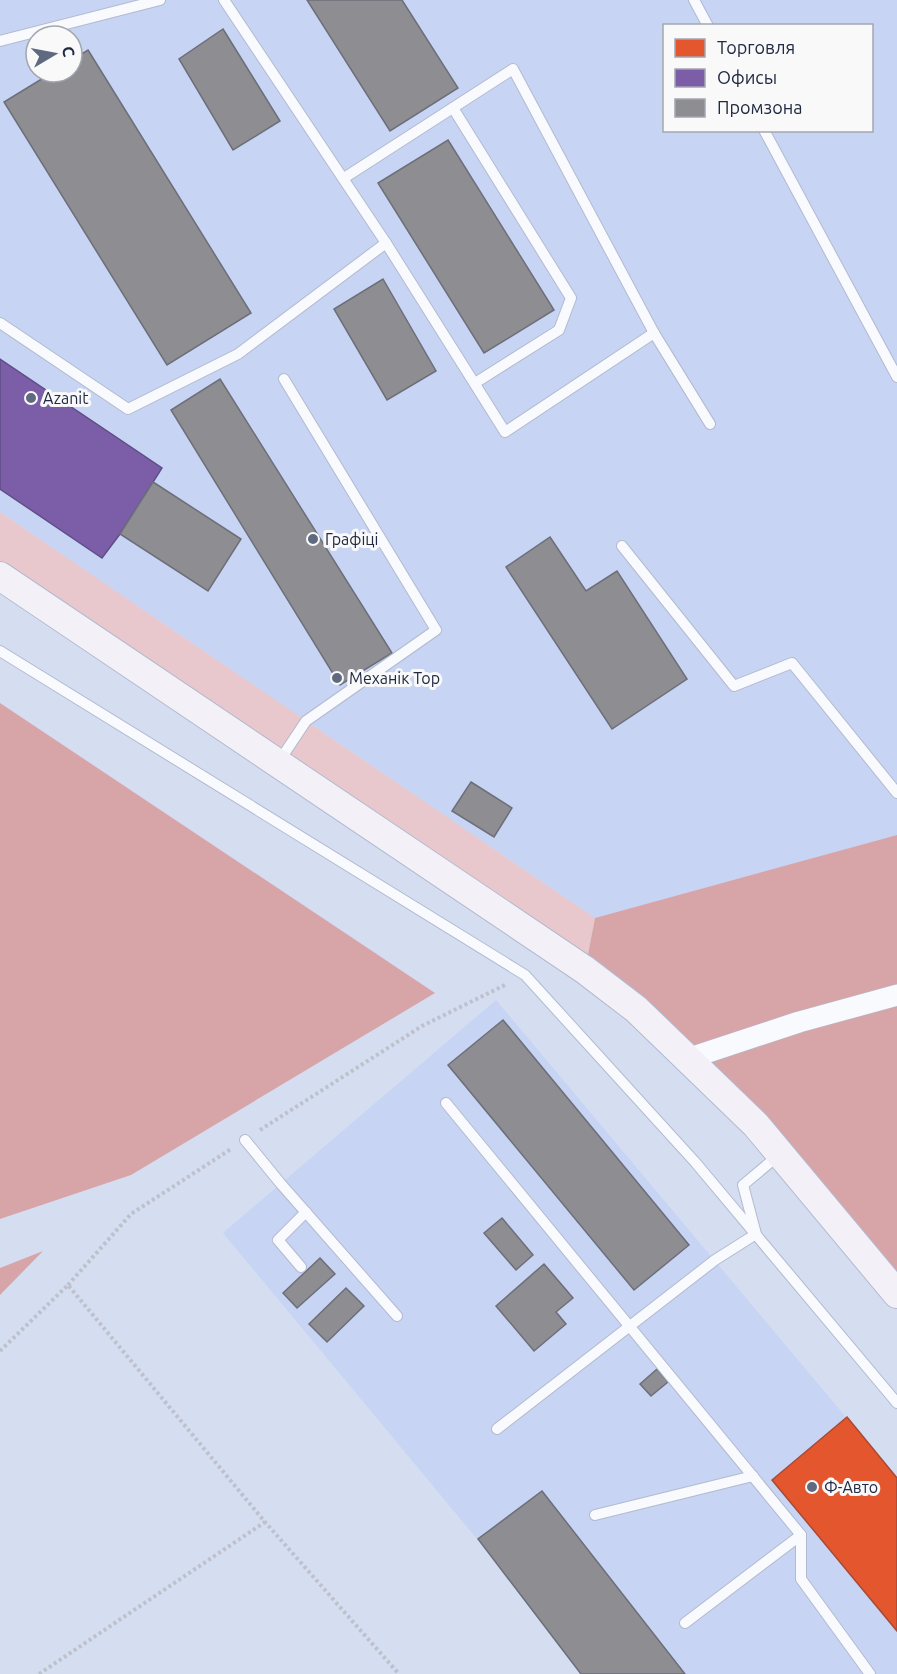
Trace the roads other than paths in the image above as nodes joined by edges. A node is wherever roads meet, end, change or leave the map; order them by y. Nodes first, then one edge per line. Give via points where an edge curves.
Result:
1 (160, 0) edge
2 (224, 0) edge
3 (694, 0) edge
4 (707, 24) edge
5 (0, 41) edge
6 (453, 108) junction
7 (765, 132) edge
8 (344, 178) junction
9 (386, 243) junction
10 (0, 323) edge
11 (654, 333) junction
12 (897, 377) edge
13 (284, 379) dead end
14 (475, 383) junction
15 (710, 424) dead end
16 (622, 546) dead end
17 (0, 576) edge
18 (0, 651) edge
19 (278, 763) junction
20 (897, 793) edge
21 (897, 995) edge
22 (687, 1059) junction
23 (446, 1103) dead end
24 (245, 1140) road end
25 (781, 1154) junction
26 (306, 1212) junction
27 (756, 1234) junction
28 (301, 1267) dead end
29 (897, 1294) edge
30 (397, 1316) dead end
31 (632, 1327) junction
32 (897, 1403) edge
33 (497, 1429) dead end
34 (753, 1476) junction
35 (595, 1515) dead end
36 (801, 1535) junction
37 (685, 1623) dead end
38 (870, 1674) edge

1 - 5 lane
2 - 8 lane
3 - 4 lane
6 - 8 lane
6 - 11 lane via 513,69
6 - 14 lane via 572,298 559,330
7 - 12 lane
8 - 9 lane
9 - 10 lane via 238,354 128,409
9 - 14 lane
11 - 14 lane via 505,432
11 - 15 lane
13 - 19 lane via 436,630 306,721
16 - 20 lane via 734,686 792,663
17 - 19 main road
18 - 27 lane via 525,975
19 - 22 main road via 585,970 636,1009
21 - 22 street
22 - 25 main road
23 - 31 lane
24 - 26 lane
25 - 27 lane via 743,1185
25 - 29 main road
26 - 28 lane via 278,1239
26 - 30 lane
27 - 31 lane via 715,1260
27 - 32 lane
31 - 33 lane
31 - 34 lane
34 - 35 lane
34 - 36 lane
36 - 37 lane
36 - 38 lane via 801,1579

